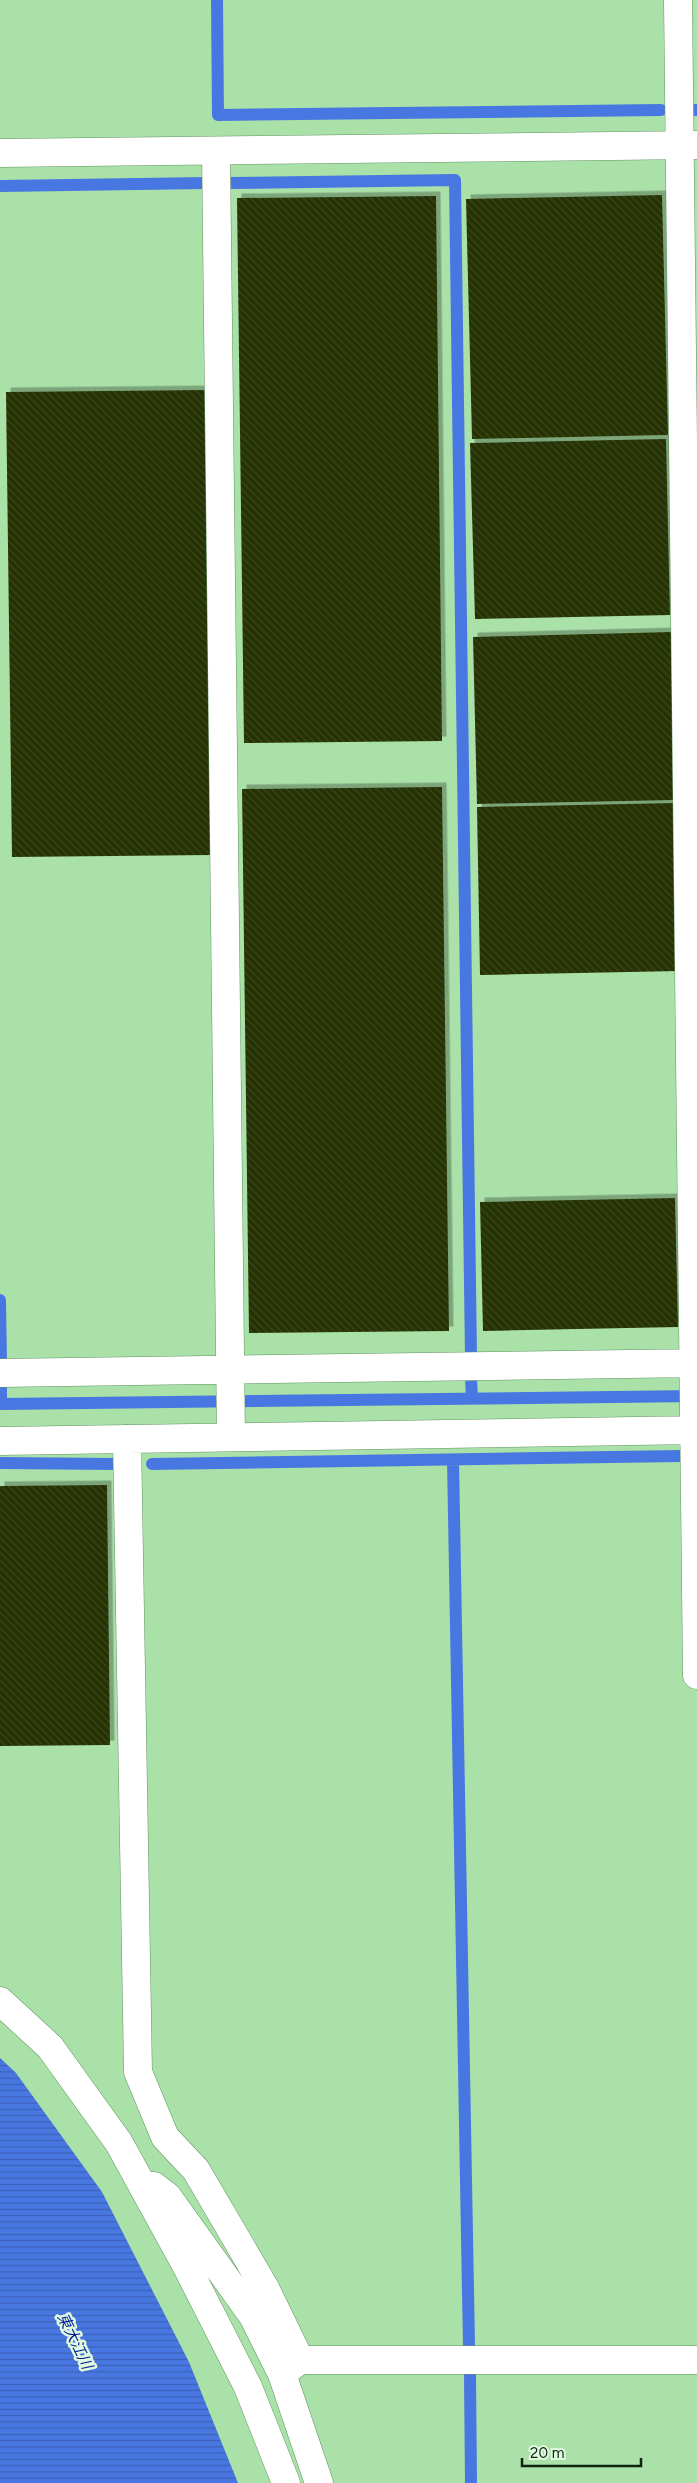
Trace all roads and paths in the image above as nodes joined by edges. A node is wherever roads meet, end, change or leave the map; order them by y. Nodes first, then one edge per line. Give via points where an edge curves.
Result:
1 (678, 0) edge
2 (688, 146) edge
3 (216, 150) junction
4 (0, 153) edge
5 (695, 1368) edge
6 (0, 1374) edge
7 (231, 1376) junction
8 (696, 1424) edge
9 (232, 1428) junction
10 (127, 1439) junction
11 (0, 1441) edge
12 (697, 1674) edge
13 (0, 2001) edge
14 (135, 2173) junction
15 (697, 2360) edge
16 (291, 2367) junction
17 (286, 2483) edge
18 (319, 2483) edge

1 - 2 street
2 - 3 street
2 - 5 street
3 - 4 street
3 - 7 street
5 - 7 street
5 - 8 street
6 - 7 street
7 - 9 street
8 - 9 street
8 - 12 street
9 - 10 street
10 - 11 street
10 - 16 street via 138,2072 165,2137 196,2170 265,2288
13 - 14 street via 50,2047 119,2143
14 - 16 street via 167,2196
14 - 17 street via 248,2387
15 - 16 street
16 - 18 street

